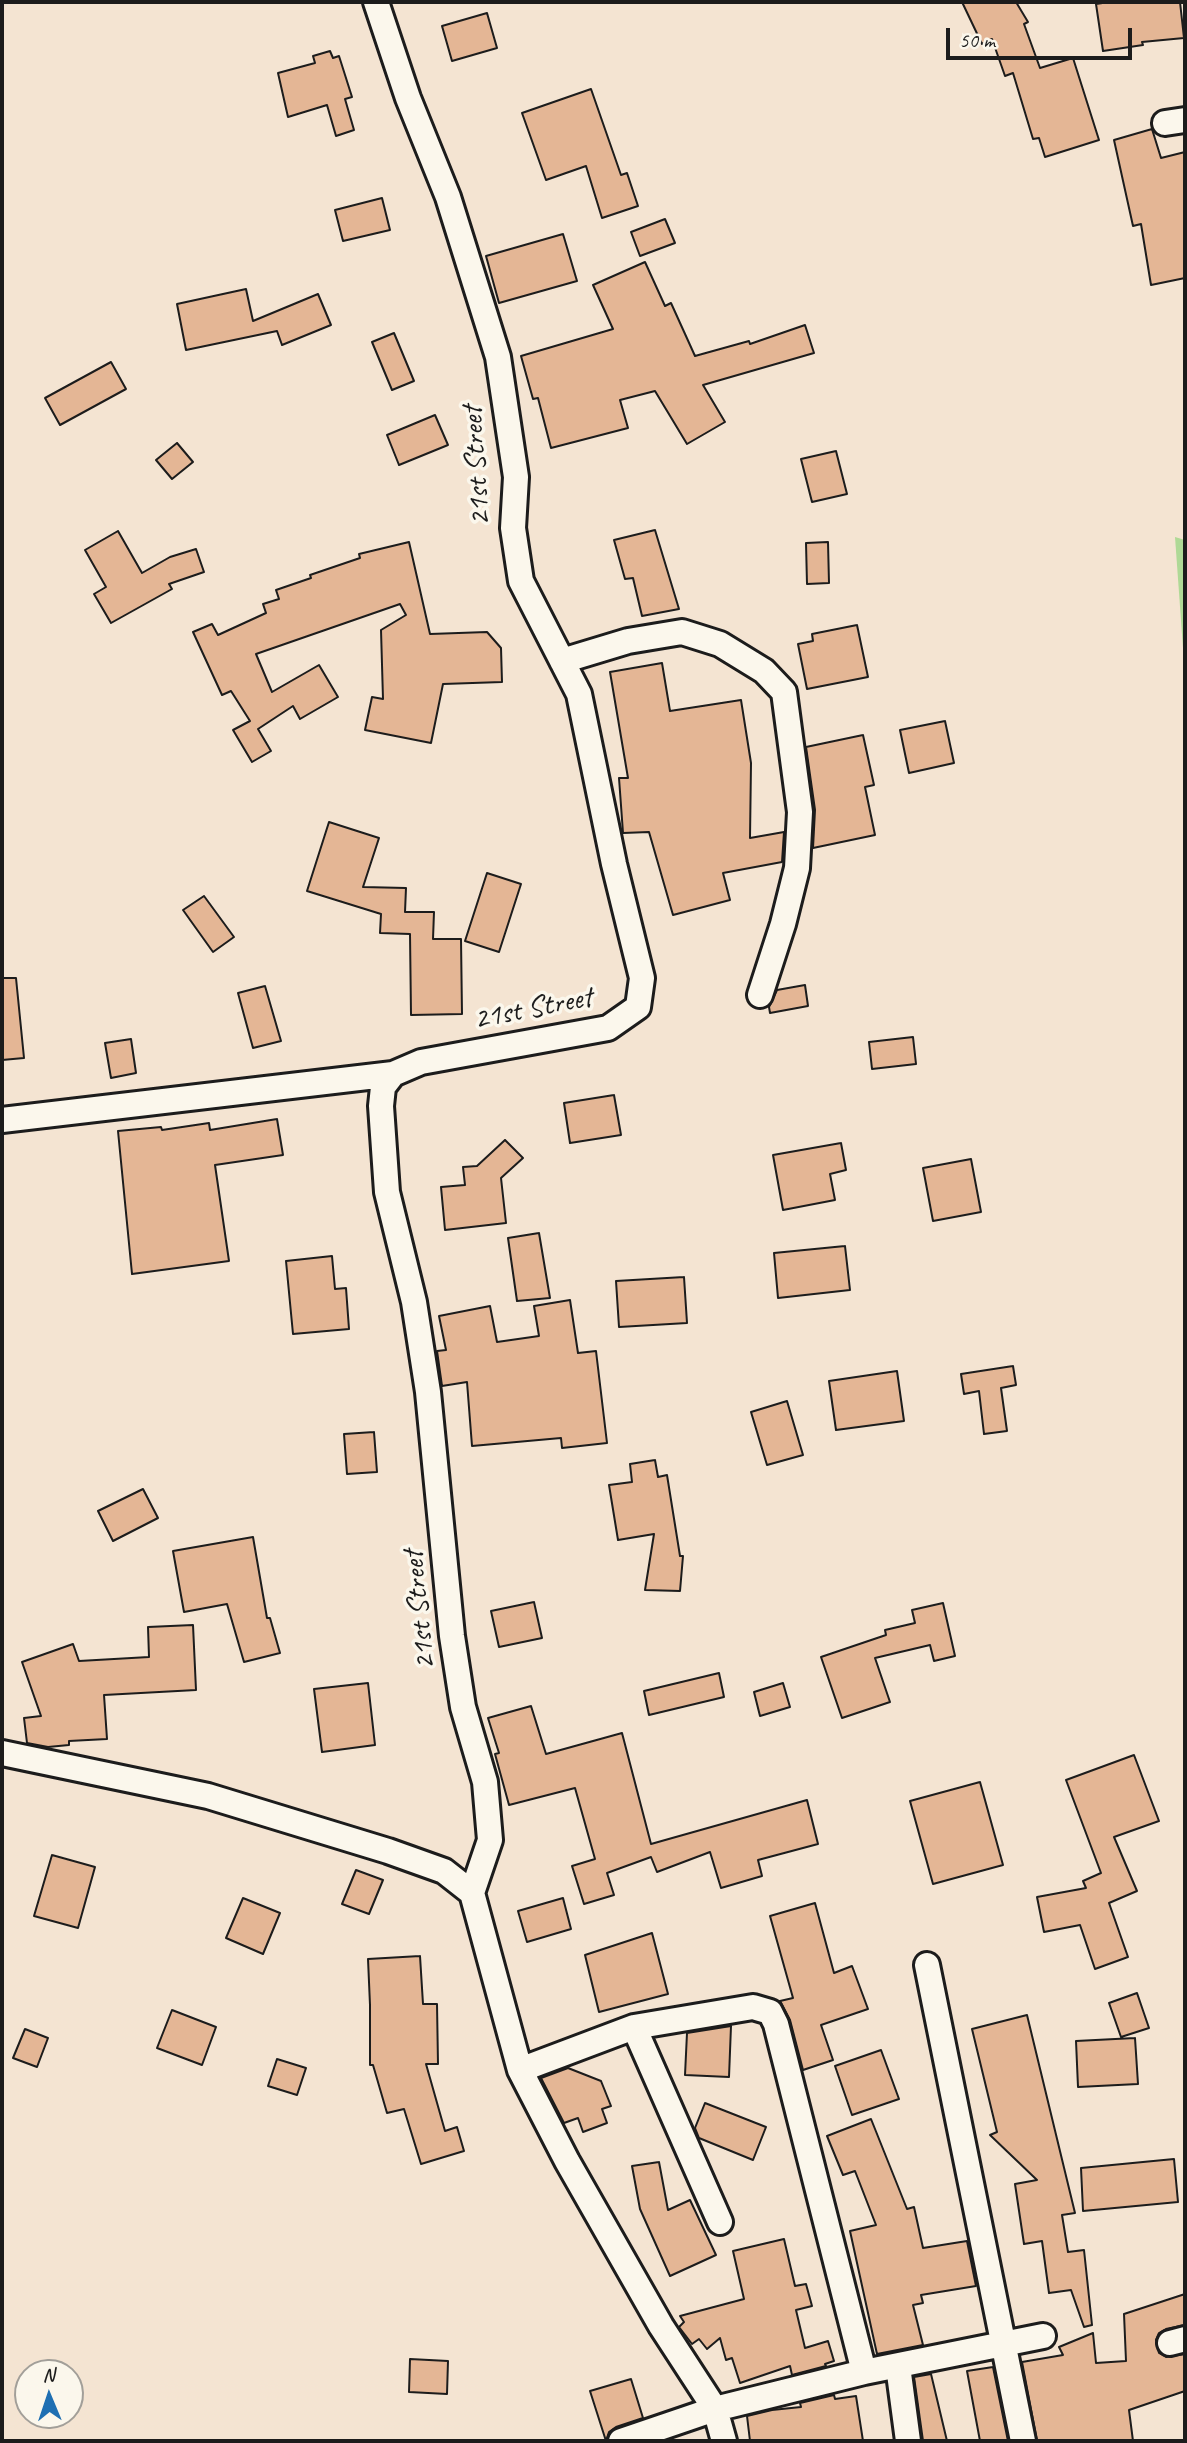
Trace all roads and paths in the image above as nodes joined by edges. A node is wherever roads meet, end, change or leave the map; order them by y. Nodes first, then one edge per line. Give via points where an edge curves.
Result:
1 (376, 2) edge
2 (562, 661) junction
3 (760, 995) dead end
4 (393, 1074) junction
5 (2, 1120) edge
6 (2, 1754) edge
7 (472, 1893) junction
8 (927, 1965) dead end
9 (634, 2027) junction
10 (520, 2070) junction
11 (720, 2222) dead end
12 (1043, 2336) dead end
13 (1003, 2344) junction
14 (898, 2366) junction
15 (864, 2372) junction
16 (715, 2409) junction
17 (621, 2441) edge
18 (724, 2441) edge
19 (908, 2441) edge
20 (1023, 2441) edge

1 - 2 street, 21st Street via 448,197 498,357 516,477 513,528 521,581
2 - 3 street via 628,641 682,632 720,644 764,670 784,692 800,812 797,868
2 - 4 street, 21st Street via 579,694 642,978 638,1007 608,1028 422,1062
4 - 5 street
4 - 7 street, 21st Street via 383,1087 381,1106 387,1192 414,1302 428,1392 463,1707 485,1782 490,1840
6 - 7 street via 221,1800 444,1871
7 - 10 street
8 - 13 street
9 - 10 street
9 - 11 street
9 - 15 street via 753,2007 770,2012
10 - 16 street via 661,2326
12 - 13 street
13 - 14 street
13 - 20 street
14 - 15 street
14 - 19 street
15 - 16 street
16 - 17 street
16 - 18 street

